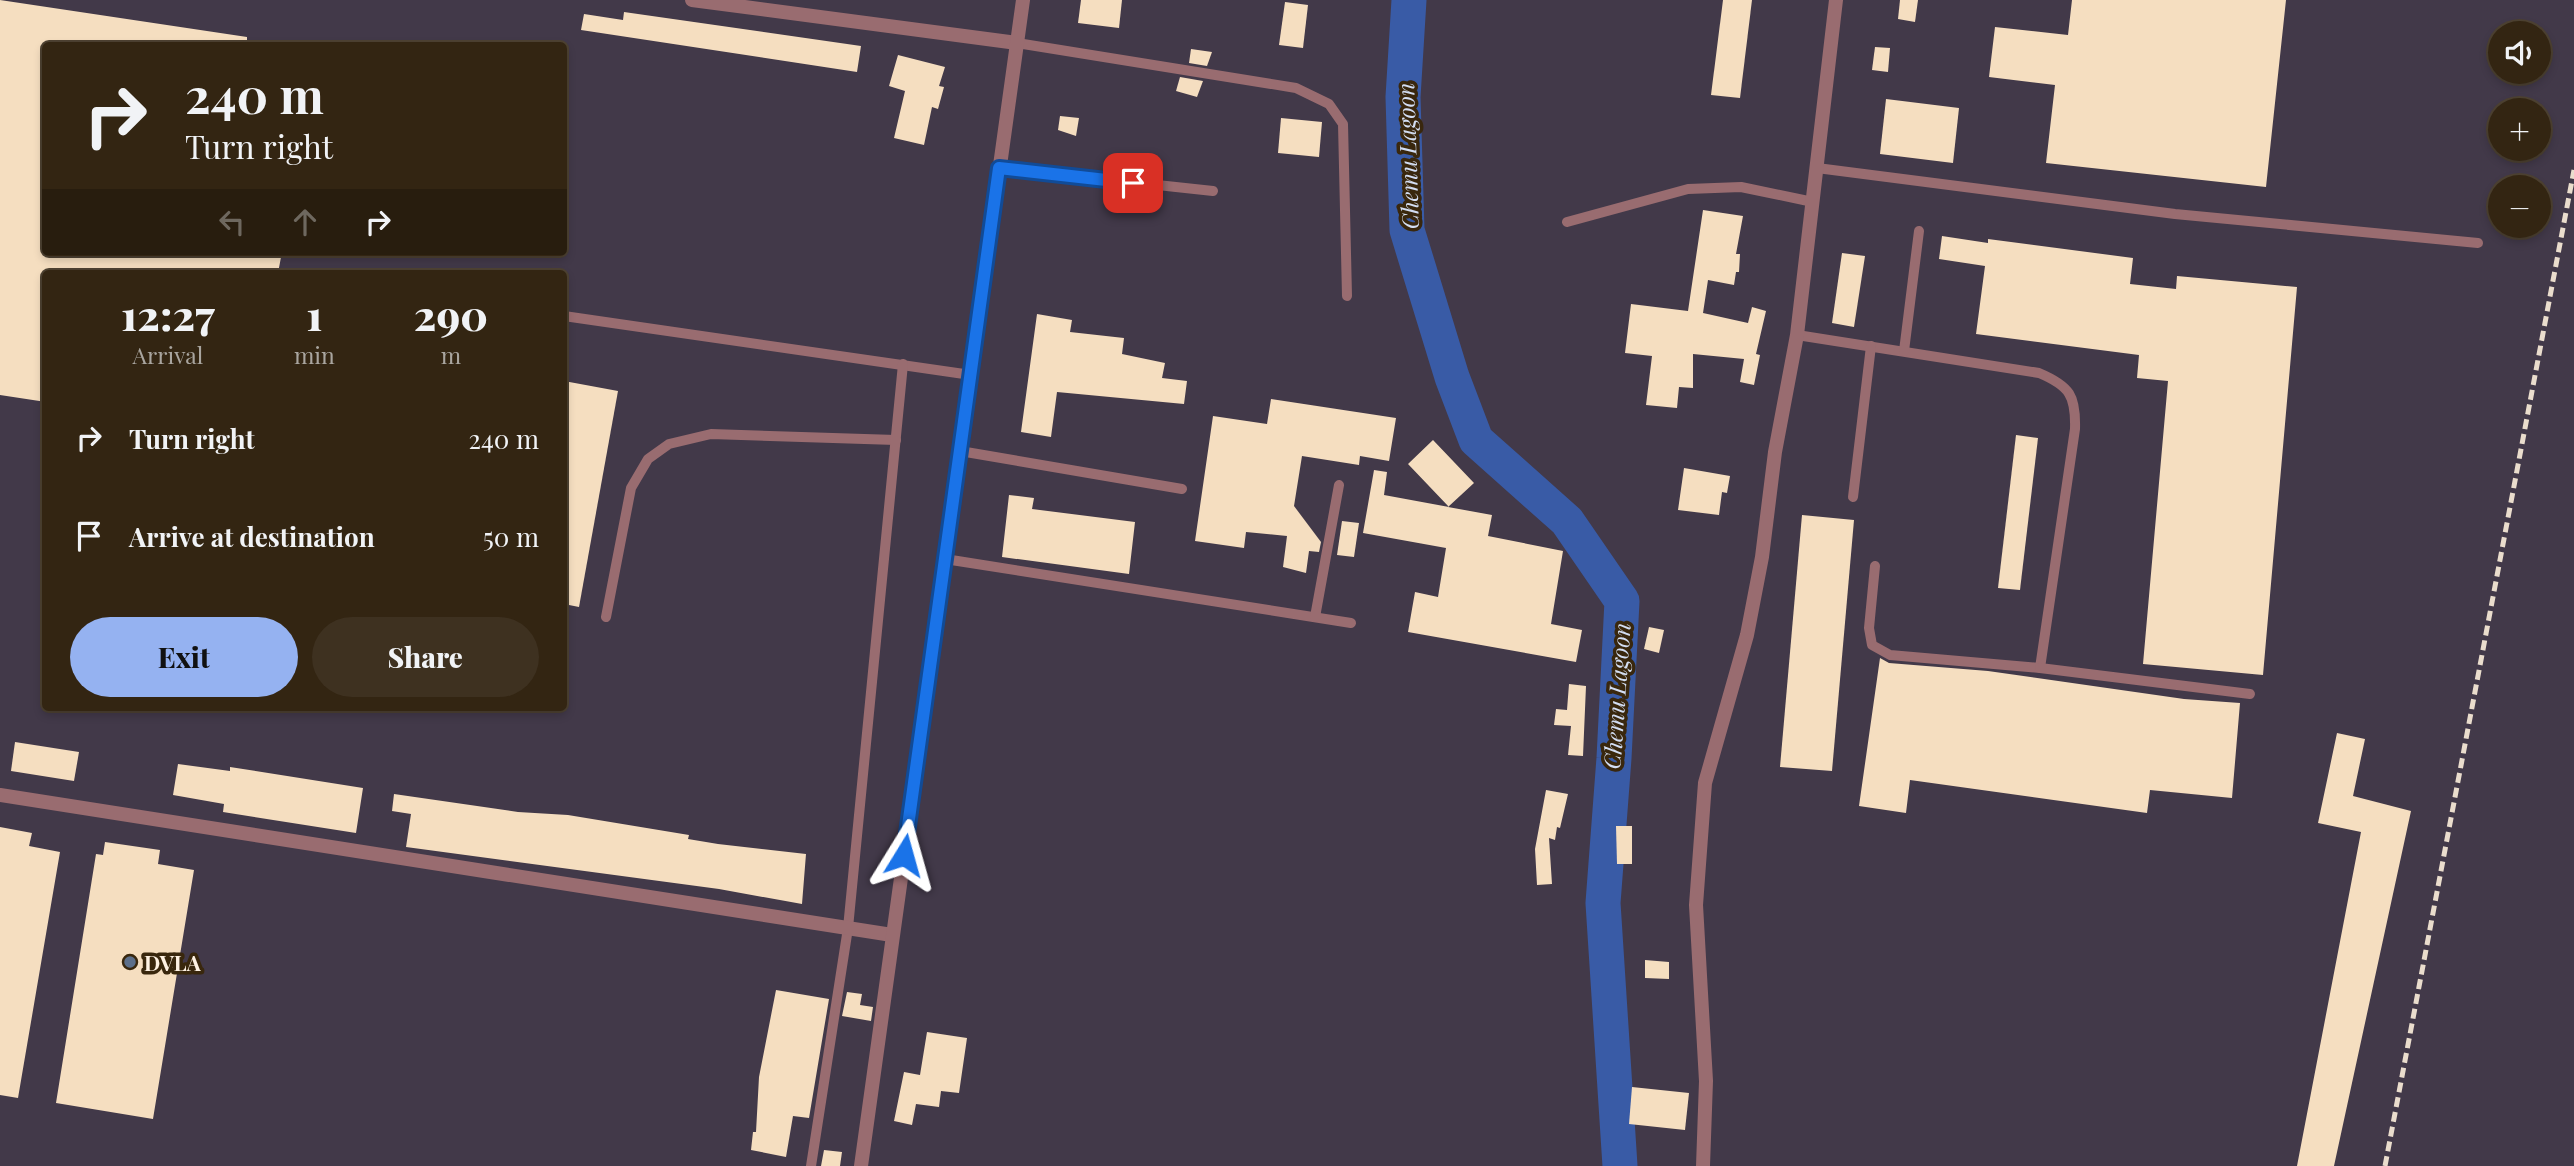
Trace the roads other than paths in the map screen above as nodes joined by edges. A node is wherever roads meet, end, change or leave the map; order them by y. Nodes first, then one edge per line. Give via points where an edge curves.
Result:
1 (692, 0) edge
2 (1023, 0) edge
3 (1836, 0) edge
4 (1017, 43) junction
5 (999, 168) junction
6 (1817, 168) junction
7 (1213, 191) dead end
8 (1814, 202) junction
9 (1567, 222) dead end
10 (1919, 231) dead end
11 (2478, 243) dead end
12 (1347, 296) dead end
13 (567, 316) edge
14 (1797, 335) junction
15 (1871, 346) junction
16 (1904, 351) junction
17 (904, 365) junction
18 (971, 375) junction
19 (896, 440) junction
20 (960, 452) junction
21 (1339, 485) dead end
22 (1182, 489) dead end
23 (1853, 497) dead end
24 (945, 559) junction
25 (1875, 566) dead end
26 (606, 617) dead end
27 (1315, 617) junction
28 (1351, 623) dead end
29 (2040, 668) junction
30 (2250, 694) dead end
31 (0, 795) edge
32 (848, 928) junction
33 (892, 935) junction
34 (811, 1166) edge
35 (861, 1166) edge
36 (1703, 1166) edge

1 - 4 street
2 - 4 street
3 - 6 street
4 - 5 street
4 - 12 lane via 1296,88 1329,104 1343,124
5 - 7 lane
5 - 18 street
6 - 8 street
6 - 11 lane via 2175,214
8 - 9 lane via 1741,187 1688,189
8 - 14 street
10 - 16 lane
13 - 17 lane
14 - 15 lane
14 - 36 street via 1747,635 1705,783 1696,905 1706,1081
15 - 16 lane
15 - 23 lane
16 - 29 lane via 2039,373 2060,382 2076,403
17 - 18 lane
17 - 19 lane
18 - 20 street
19 - 26 lane via 711,434 669,444 648,459 631,488
19 - 32 lane
20 - 22 lane
20 - 24 street
21 - 27 lane
24 - 27 lane
24 - 33 street
25 - 29 lane via 1869,628 1872,645 1890,655
27 - 28 lane
29 - 30 lane
31 - 32 street
32 - 33 street
32 - 34 lane
33 - 35 street

